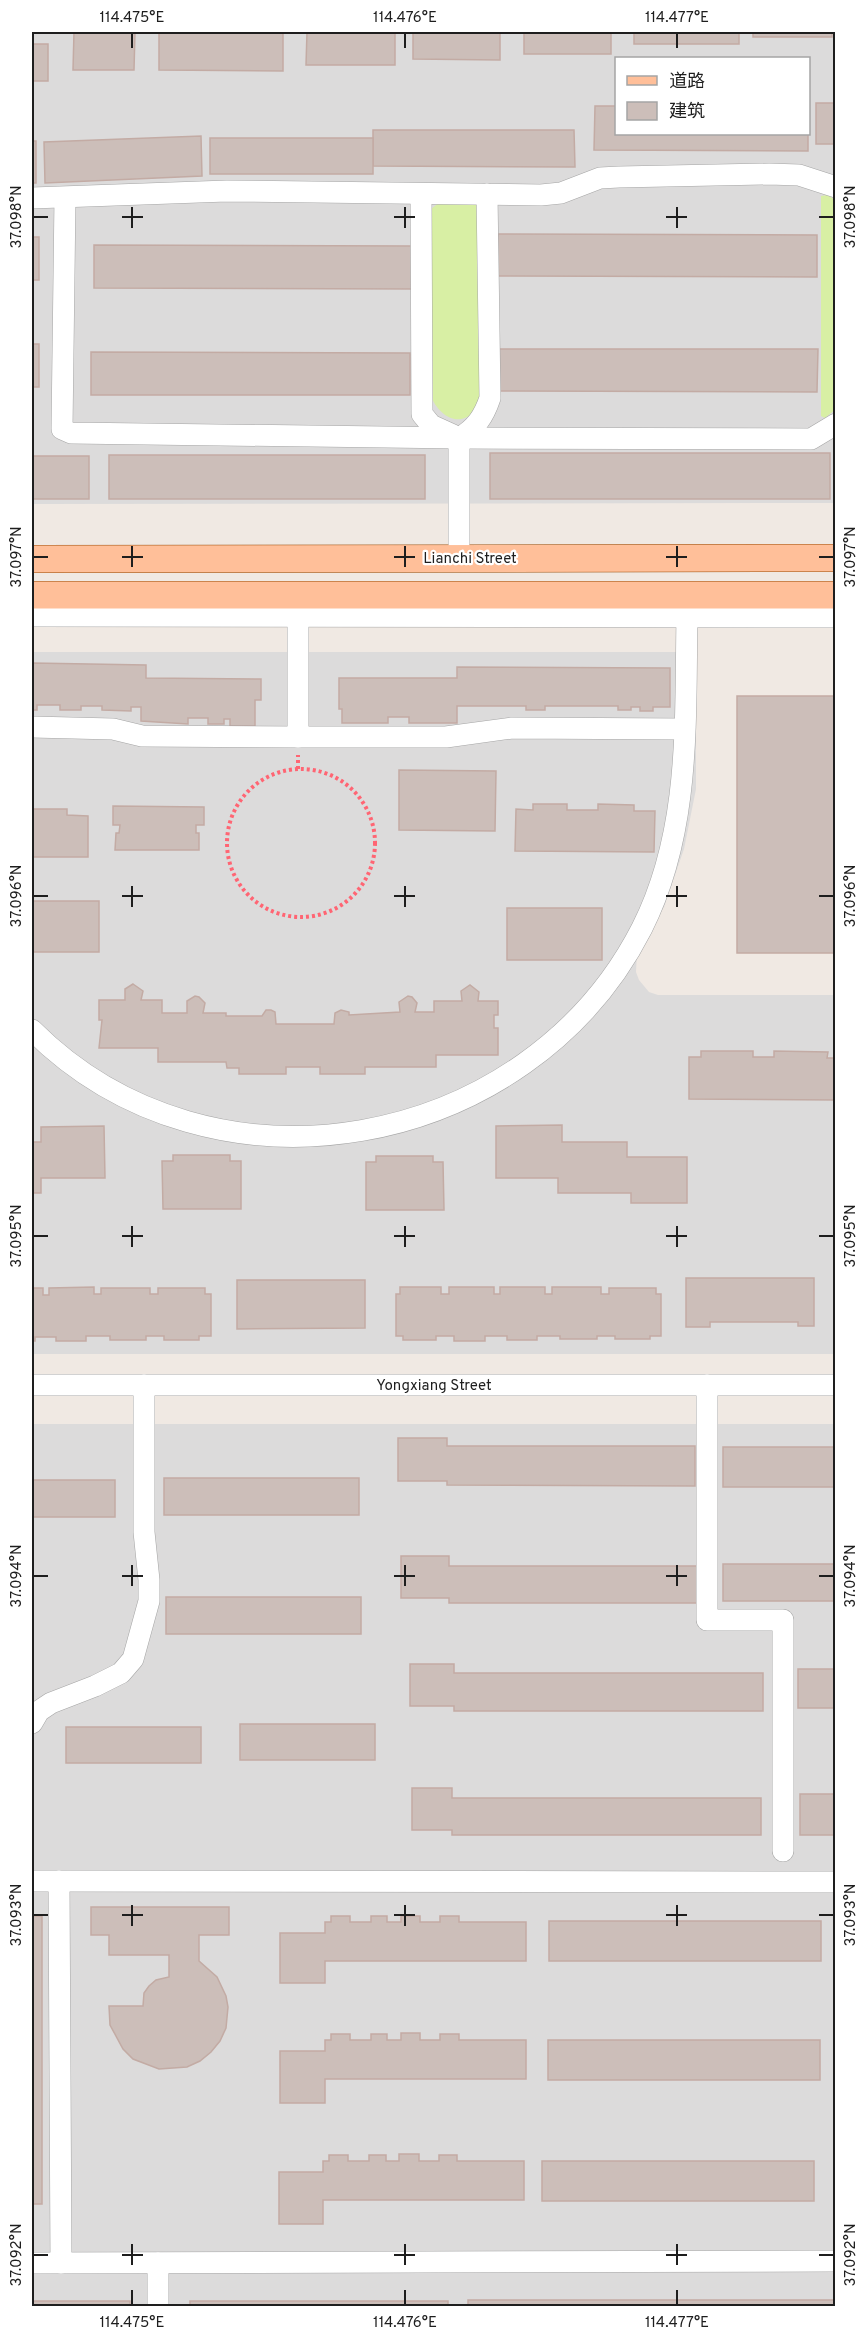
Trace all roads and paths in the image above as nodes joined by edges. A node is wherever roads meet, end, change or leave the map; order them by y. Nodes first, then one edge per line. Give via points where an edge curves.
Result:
1 (836, 187) edge
2 (421, 194) junction
3 (487, 194) junction
4 (32, 198) edge
5 (65, 198) junction
6 (836, 424) edge
7 (459, 438) junction
8 (459, 558) junction
9 (836, 558) edge
10 (32, 559) edge
11 (32, 595) edge
12 (836, 595) edge
13 (32, 616) edge
14 (298, 617) junction
15 (687, 617) junction
16 (836, 617) edge
17 (32, 727) edge
18 (684, 729) junction
19 (298, 737) junction
20 (335, 908) joint
21 (32, 1030) edge
22 (32, 1386) edge
23 (144, 1386) junction
24 (706, 1386) junction
25 (836, 1386) edge
26 (32, 1723) edge
27 (783, 1851) dead end
28 (32, 1881) edge
29 (59, 1881) junction
30 (836, 1882) edge
31 (836, 2261) edge
32 (61, 2263) junction
33 (158, 2263) junction
34 (32, 2264) edge
35 (158, 2307) edge

1 - 3 street via 799,175 630,177 600,178 561,193
2 - 3 street
2 - 5 street via 227,191
2 - 7 street via 422,414 431,425
3 - 7 street via 490,398 483,416
4 - 5 street
5 - 7 street via 62,429 71,433
6 - 7 street via 811,439
7 - 8 street
8 - 9 main road, Lianchi Street
8 - 10 main road, Lianchi Street
11 - 12 main road
13 - 14 street
14 - 15 street
14 - 19 street
15 - 16 street
15 - 18 street
17 - 19 street via 113,729 142,736
18 - 19 street via 512,728 446,737
18 - 21 street via 682,792 668,862 642,928 624,959 596,997 554,1040 507,1075 465,1099 364,1131 293,1137 224,1130 125,1096 66,1059
20 - 20 path via 305,916 282,914 261,905 239,884 227,855 229,824 242,797 266,778 298,769 325,773 351,788 368,813 373,828 373,859 359,888
22 - 23 street, Yongxiang Street
23 - 24 street, Yongxiang Street
23 - 26 street via 144,1532 149,1580 148,1601 133,1659 121,1673 51,1703 39,1711
24 - 25 street, Yongxiang Street
24 - 27 street via 707,1620 783,1620
28 - 29 street
29 - 30 street
29 - 32 street
31 - 33 street
32 - 33 street
32 - 34 street
33 - 35 street

